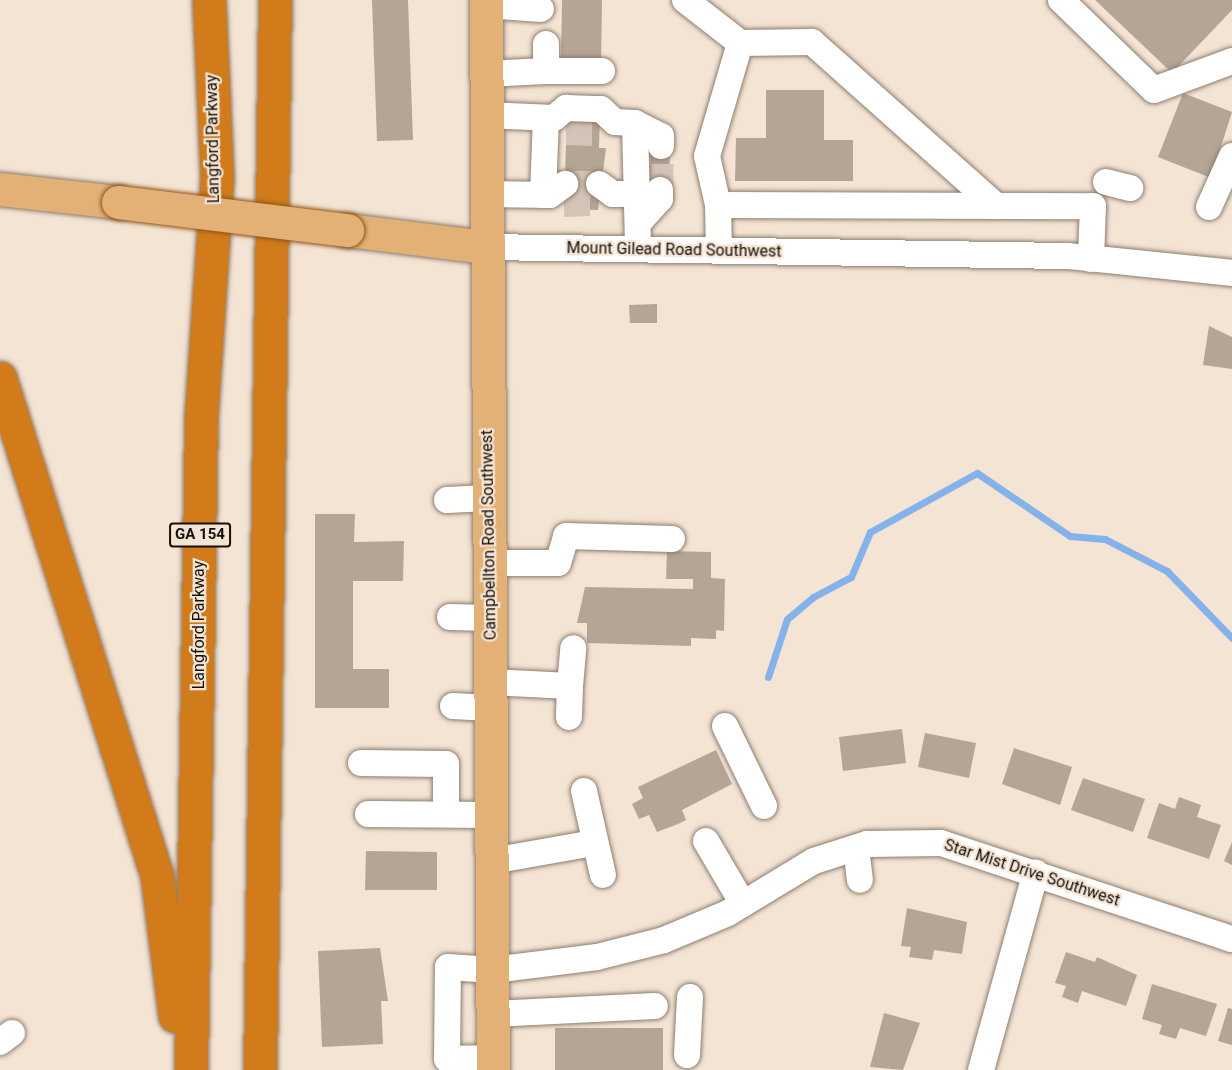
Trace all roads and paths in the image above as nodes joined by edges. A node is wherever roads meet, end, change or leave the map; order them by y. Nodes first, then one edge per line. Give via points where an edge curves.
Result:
1 (209, 0) edge
2 (275, 0) edge
3 (685, 0) edge
4 (1061, 0) edge
5 (486, 3) edge
6 (541, 9) dead end
7 (740, 43) junction
8 (546, 44) dead end
9 (1232, 62) edge
10 (546, 71) junction
11 (602, 71) dead end
12 (485, 74) junction
13 (485, 116) junction
14 (555, 123) junction
15 (616, 126) junction
16 (660, 146) dead end
17 (1232, 156) edge
18 (0, 189) edge
19 (660, 190) tunnel mouth
20 (486, 194) junction
21 (718, 205) junction
22 (996, 206) junction
23 (1209, 207) dead end
24 (639, 222) junction
25 (486, 247) junction
26 (638, 249) junction
27 (719, 251) junction
28 (1091, 259) junction
29 (1232, 273) edge
30 (0, 378) edge
31 (488, 498) junction
32 (447, 500) dead end
33 (672, 539) dead end
34 (489, 563) junction
35 (450, 617) dead end
36 (490, 618) junction
37 (573, 648) dead end
38 (570, 686) junction
39 (490, 695) junction
40 (453, 706) dead end
41 (569, 717) dead end
42 (725, 726) dead end
43 (361, 763) dead end
44 (584, 791) dead end
45 (764, 807) dead end
46 (368, 814) dead end
47 (446, 814) junction
48 (491, 815) junction
49 (706, 841) dead end
50 (593, 843) junction
51 (856, 848) junction
52 (492, 861) junction
53 (1036, 872) junction
54 (603, 874) dead end
55 (860, 880) dead end
56 (743, 904) junction
57 (1232, 939) edge
58 (493, 970) junction
59 (690, 997) dead end
60 (655, 1006) dead end
61 (493, 1014) junction
62 (687, 1055) dead end
63 (493, 1064) edge
64 (181, 1070) edge
65 (191, 1070) edge
66 (260, 1070) edge
67 (981, 1070) edge

1 - 65 highway, Langford Parkway / GA 154 via 217,178 201,418
2 - 66 highway
3 - 7 street
4 - 9 street via 1154,90
5 - 6 street
5 - 12 main road, Campbellton Road Southwest
7 - 21 street via 707,156
7 - 22 street via 812,42
8 - 10 street
10 - 11 street
10 - 12 street
12 - 13 main road, Campbellton Road Southwest
13 - 14 street
13 - 20 main road, Campbellton Road Southwest
14 - 15 street via 566,108 601,109
14 - 20 street via 555,194
15 - 16 street via 661,136
15 - 24 street via 611,194
17 - 23 street
18 - 25 main road, Mount Gilead Road Southwest, bridge
19 - 24 street via 660,199
20 - 25 main road, Campbellton Road Southwest
21 - 22 street
21 - 27 street
22 - 28 street via 1093,206
24 - 26 street
25 - 26 street, Mount Gilead Road Southwest
25 - 31 main road, Campbellton Road Southwest
26 - 27 street, Mount Gilead Road Southwest
27 - 28 street, Mount Gilead Road Southwest
28 - 29 street, Mount Gilead Road Southwest
30 - 64 highway via 157,876
31 - 32 street
31 - 34 main road, Campbellton Road Southwest
33 - 34 street via 566,536 558,563
34 - 36 main road, Campbellton Road Southwest
35 - 36 street
36 - 39 main road, Campbellton Road Southwest
37 - 38 street
38 - 39 street
38 - 41 street
39 - 40 street
39 - 48 main road, Campbellton Road Southwest
42 - 45 street
43 - 47 street via 446,764
44 - 50 street
46 - 47 street
47 - 48 street
48 - 52 main road, Campbellton Road Southwest
49 - 56 street
50 - 52 street
50 - 54 street
51 - 53 street, Star Mist Drive Southwest via 904,840 941,843
51 - 55 street
51 - 56 street, Star Mist Drive Southwest via 814,861
52 - 58 main road, Campbellton Road Southwest
53 - 57 street, Star Mist Drive Southwest
53 - 67 street
56 - 58 street, Star Mist Drive Southwest via 664,940 597,957
58 - 61 main road, Campbellton Road Southwest
58 - 63 street, Star Mist Drive Southwest via 448,967 447,1059
59 - 62 street
60 - 61 street
61 - 63 main road, Campbellton Road Southwest

